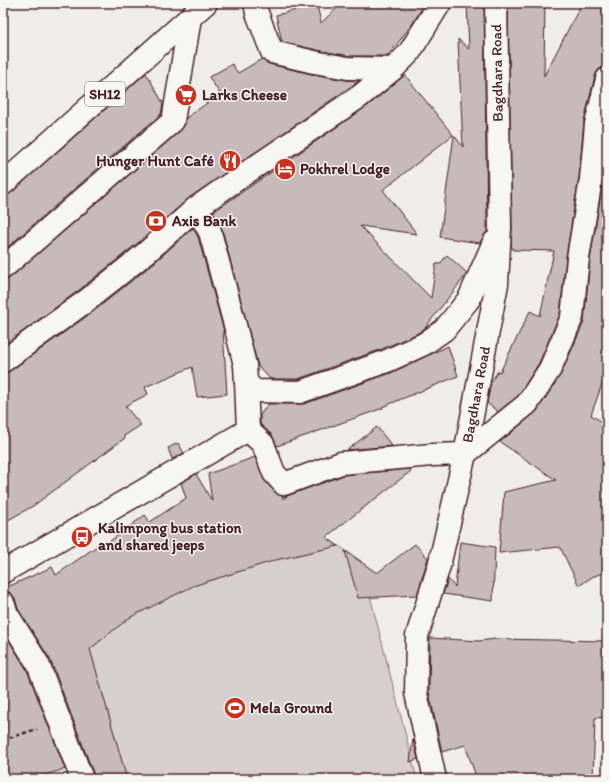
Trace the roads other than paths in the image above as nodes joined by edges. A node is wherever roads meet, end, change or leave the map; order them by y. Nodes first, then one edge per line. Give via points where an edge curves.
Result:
1 (206, 3) edge
2 (255, 3) edge
3 (440, 3) edge
4 (496, 3) edge
5 (190, 18) junction
6 (393, 69) junction
7 (607, 79) edge
8 (3, 184) edge
9 (196, 208) junction
10 (500, 227) junction
11 (3, 268) edge
12 (3, 361) edge
13 (246, 382) junction
14 (248, 430) junction
15 (465, 454) junction
16 (3, 572) edge
17 (3, 603) edge
18 (82, 779) edge
19 (435, 779) edge

1 - 5 street, SH12
2 - 6 street via 272,52 348,68
3 - 6 street via 409,53
4 - 10 street, Bagdhara Road
5 - 8 street, SH12
5 - 11 street via 173,121
6 - 9 street via 359,97
7 - 15 street via 596,124 572,317 550,369 527,404
9 - 12 street via 86,301
9 - 13 street via 210,232 222,273 245,365
10 - 13 street via 469,299 444,330 424,344 388,361 300,392 255,391
10 - 15 street, Bagdhara Road via 498,284
13 - 14 street
14 - 15 street via 263,444 274,473 284,484 341,463
14 - 16 street
15 - 19 street, Bagdhara Road via 439,566 417,636 416,693
17 - 18 street via 7,614 38,664

